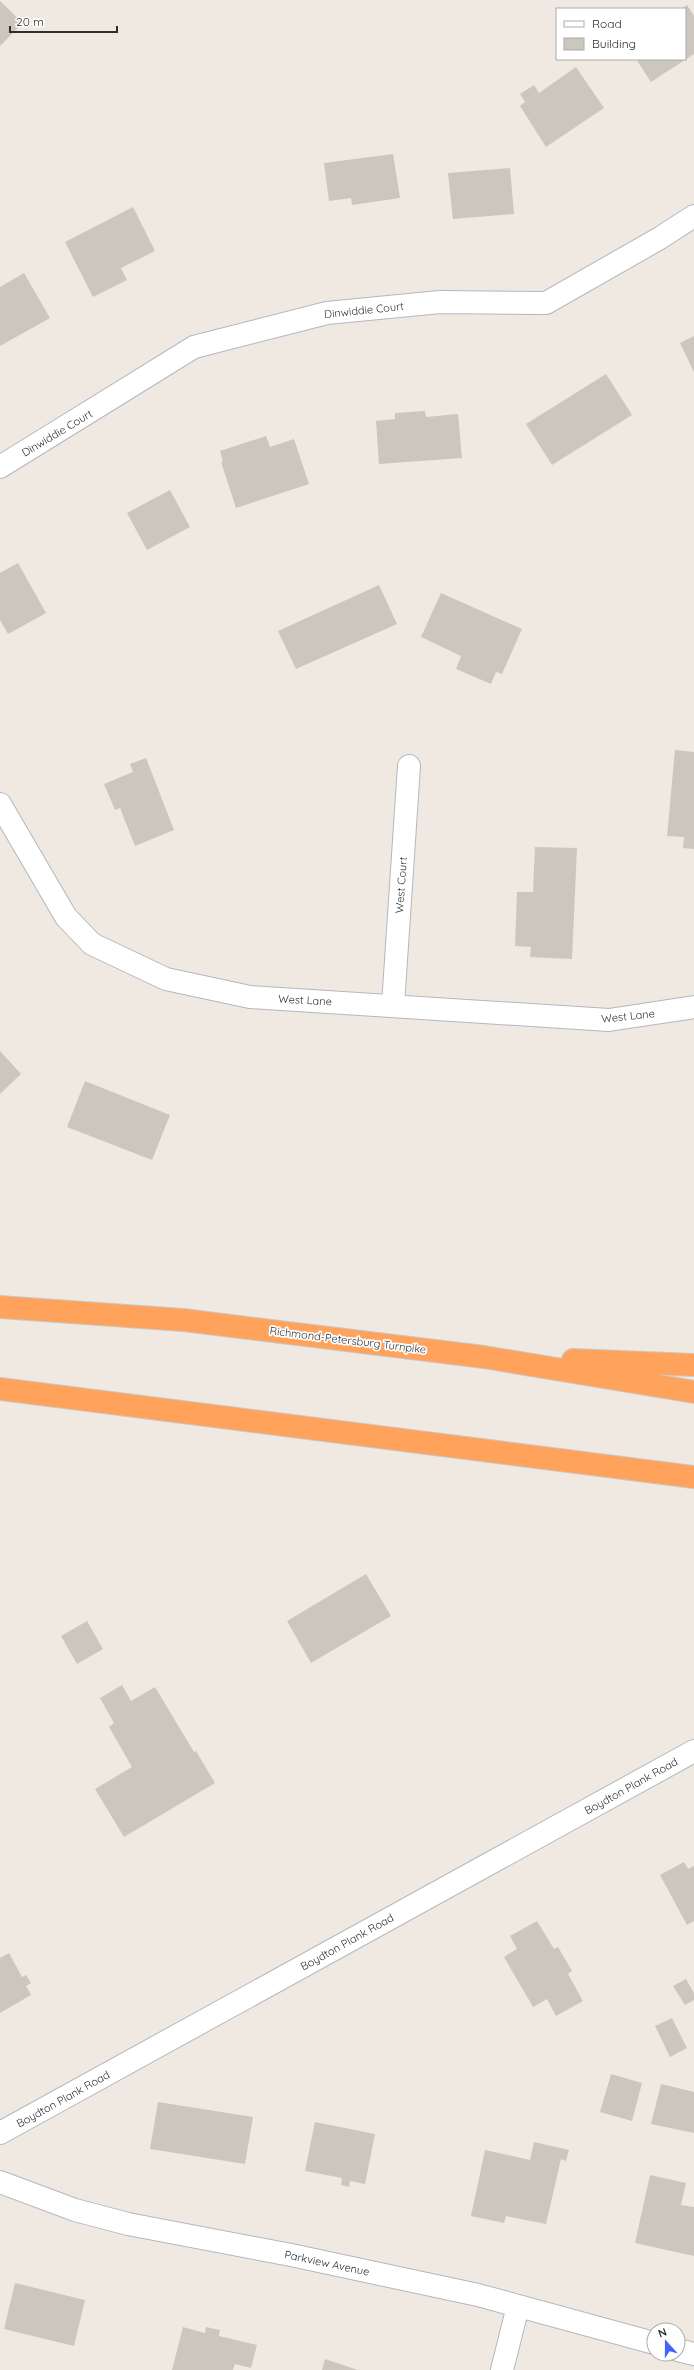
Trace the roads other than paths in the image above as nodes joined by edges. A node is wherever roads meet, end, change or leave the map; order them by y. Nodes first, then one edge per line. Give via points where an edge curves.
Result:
1 (694, 216) edge
2 (0, 467) edge
3 (409, 766) dead end
4 (0, 804) edge
5 (393, 1005) junction
6 (694, 1007) edge
7 (0, 1307) edge
8 (484, 1357) junction
9 (694, 1364) edge
10 (0, 1389) edge
11 (694, 1392) edge
12 (694, 1477) edge
13 (694, 1751) edge
14 (0, 2134) edge
15 (0, 2182) edge
16 (518, 2306) junction
17 (646, 2341) edge
18 (502, 2370) edge

1 - 2 street, Dinwiddie Court via 546,303 440,302 327,313 194,347
3 - 5 street, West Court
4 - 5 street, West Lane via 66,917 92,944 166,979 250,997
5 - 6 street, West Lane via 609,1020
7 - 8 highway, Richmond-Petersburg Turnpike via 183,1320
8 - 9 highway
8 - 11 highway, Richmond-Petersburg Turnpike
10 - 12 highway
13 - 14 street, Boydton Plank Road
15 - 16 street, Parkview Avenue via 75,2210 128,2224 298,2256
16 - 17 street, Parkview Avenue
16 - 18 street

